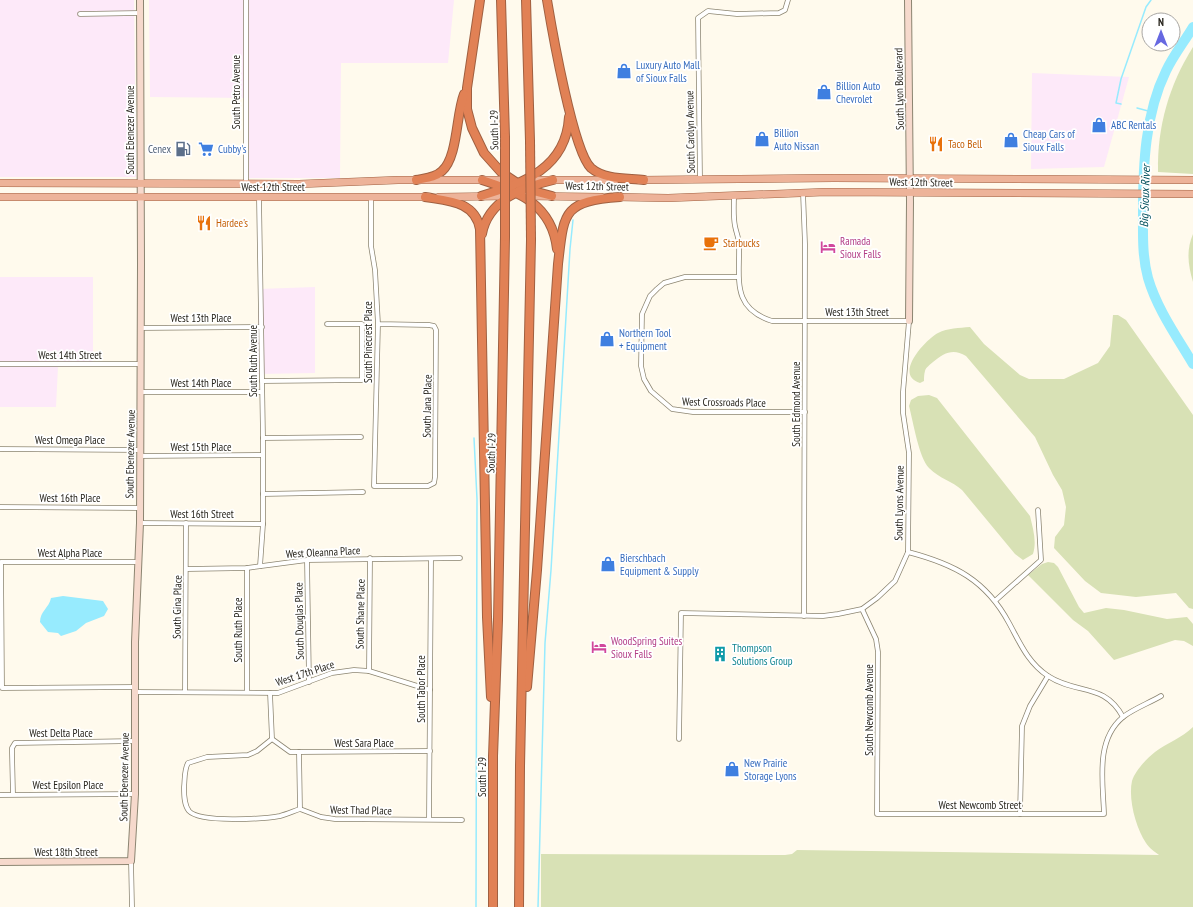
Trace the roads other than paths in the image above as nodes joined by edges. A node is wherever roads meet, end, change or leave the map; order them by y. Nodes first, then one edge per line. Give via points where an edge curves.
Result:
1 (140, 0) edge
2 (246, 0) edge
3 (480, 0) edge
4 (501, 0) edge
5 (526, 0) edge
6 (547, 0) edge
7 (788, 0) edge
8 (908, 0) edge
9 (140, 13) junction
10 (80, 14) dead end
11 (467, 88) junction
12 (570, 110) junction
13 (700, 179) junction
14 (910, 179) junction
15 (416, 180) junction
16 (482, 180) junction
17 (553, 180) junction
18 (644, 180) junction
19 (1190, 180) edge
20 (518, 181) junction
21 (0, 183) edge
22 (141, 183) junction
23 (246, 184) junction
24 (508, 192) junction
25 (523, 193) junction
26 (803, 193) junction
27 (910, 193) junction
28 (1189, 194) edge
29 (734, 195) junction
30 (481, 196) joint
31 (552, 196) joint
32 (0, 197) edge
33 (371, 197) junction
34 (425, 197) junction
35 (141, 198) junction
36 (259, 198) junction
37 (620, 198) junction
38 (480, 244) junction
39 (558, 264) junction
40 (738, 277) junction
41 (805, 321) junction
42 (909, 321) junction
43 (327, 324) dead end
44 (378, 324) junction
45 (262, 327) junction
46 (140, 328) junction
47 (0, 364) edge
48 (141, 364) junction
49 (262, 381) junction
50 (140, 392) junction
51 (262, 392) junction
52 (805, 412) junction
53 (361, 437) dead end
54 (263, 438) junction
55 (0, 449) edge
56 (140, 453) junction
57 (262, 455) junction
58 (374, 486) joint
59 (362, 492) dead end
60 (263, 494) junction
61 (0, 507) edge
62 (139, 508) junction
63 (1038, 510) dead end
64 (140, 522) junction
65 (186, 523) junction
66 (263, 524) junction
67 (908, 552) junction
68 (370, 558) junction
69 (460, 558) dead end
70 (431, 559) junction
71 (307, 560) junction
72 (139, 562) junction
73 (260, 566) junction
74 (247, 568) junction
75 (187, 569) junction
76 (996, 600) junction
77 (862, 609) junction
78 (804, 616) junction
79 (369, 671) junction
80 (1048, 676) junction
81 (308, 682) junction
82 (2, 688) joint
83 (135, 690) junction
84 (430, 690) junction
85 (185, 692) junction
86 (247, 692) junction
87 (270, 693) junction
88 (1161, 696) dead end
89 (1123, 717) junction
90 (272, 739) junction
91 (679, 739) dead end
92 (135, 741) junction
93 (430, 751) junction
94 (299, 752) junction
95 (493, 756) junction
96 (520, 766) junction
97 (13, 794) junction
98 (135, 794) junction
99 (0, 795) edge
100 (300, 809) junction
101 (877, 814) joint
102 (1020, 814) junction
103 (429, 819) junction
104 (462, 820) dead end
105 (131, 861) junction
106 (0, 862) edge
107 (132, 907) edge
108 (493, 907) edge
109 (519, 907) edge

1 - 9 street, South Ebenezer Avenue
2 - 23 street, South Petro Avenue
3 - 11 highway
4 - 95 highway, South I-29, bridge via 505,237
5 - 96 highway, bridge via 531,240
6 - 12 highway
7 - 13 street, South Carolyn Avenue via 785,10 779,13 737,14 708,11 698,18
8 - 14 street, South Lyon Boulevard
9 - 10 street
9 - 22 street, South Ebenezer Avenue
11 - 15 highway via 448,163 443,171 434,177
11 - 20 highway via 467,109 475,136 490,161
12 - 18 highway via 583,156 592,168 607,176
12 - 20 highway via 567,135 560,151 545,169
13 - 14 main road, West 12th Street
13 - 18 main road, West 12th Street
14 - 19 main road, West 12th Street
14 - 27 street, South Lyon Boulevard
15 - 16 main road, West 12th Street
15 - 23 main road, West 12th Street
16 - 20 main road, West 12th Street
16 - 24 highway
17 - 18 main road, West 12th Street
17 - 20 main road, West 12th Street
17 - 25 highway
20 - 24 highway
20 - 25 highway
21 - 22 main road, West 12th Street
22 - 23 main road, West 12th Street
22 - 35 street, South Ebenezer Avenue
24 - 25 highway
24 - 30 highway
24 - 38 highway via 488,215
25 - 31 highway
25 - 39 highway via 549,222 555,237
26 - 27 main road, West 12th Street
26 - 29 main road, West 12th Street
26 - 41 street, South Edmond Avenue
27 - 28 main road, West 12th Street
27 - 42 street, South Lyons Avenue
29 - 37 main road, West 12th Street
29 - 40 street, West 13th Street via 735,225 739,243
30 - 34 main road, West 12th Street
31 - 37 main road, West 12th Street
32 - 35 main road, West 12th Street
33 - 34 main road, West 12th Street
33 - 36 main road, West 12th Street
33 - 44 street, South Pinecrest Place via 371,246
34 - 38 highway via 456,202 469,208 479,223
35 - 36 main road, West 12th Street
35 - 46 street, South Ebenezer Avenue
36 - 45 street, South Ruth Avenue
37 - 39 highway via 592,200 571,209 564,220
38 - 95 highway via 487,617
39 - 96 highway via 537,570
40 - 41 street, West 13th Street via 744,303 751,311 772,321
40 - 52 street, West Crossroads Place via 685,277 664,283 650,296 640,326 641,366 644,379 651,391 672,409 692,412
41 - 42 street, West 13th Street
41 - 52 street, South Edmond Avenue
42 - 67 street, South Lyons Avenue via 903,392 903,413 910,458
43 - 49 street via 362,324 362,380
44 - 58 street, South Pinecrest Place
44 - 58 street, South Jana Place via 430,325 436,330 435,477 432,485 423,487
45 - 46 street, West 13th Place
45 - 49 street, South Ruth Avenue
46 - 48 street, South Ebenezer Avenue
47 - 48 street, West 14th Street
48 - 50 street, South Ebenezer Avenue
49 - 51 street, South Ruth Avenue
50 - 51 street, West 14th Place
50 - 56 street, South Ebenezer Avenue
51 - 54 street, South Ruth Avenue
52 - 78 street, South Edmond Avenue
53 - 54 street
54 - 57 street, South Ruth Avenue
55 - 56 street, West Omega Place
56 - 57 street, West 15th Place
56 - 62 street, South Ebenezer Avenue
57 - 60 street, South Ruth Avenue
59 - 60 street
60 - 66 street, South Ruth Avenue
61 - 62 street, West 16th Place
62 - 64 street, South Ebenezer Avenue
63 - 76 street via 1041,560
64 - 65 street, West 16th Street
64 - 72 street, South Ebenezer Avenue
65 - 66 street, West 16th Street
65 - 75 street, South Gina Place
66 - 73 street
67 - 76 street via 957,569
67 - 77 street, South Lyons Avenue via 895,581
68 - 70 street, West Oleanna Place
68 - 71 street, West Oleanna Place
68 - 79 street, South Shane Place
69 - 70 street, West Oleanna Place
70 - 84 street, South Tabor Place
71 - 73 street, West Oleanna Place
71 - 81 street, South Douglas Place
72 - 82 street, West Alpha Place via 1,562
72 - 83 street, South Ebenezer Avenue
73 - 74 street, West Oleanna Place
74 - 75 street, West Oleanna Place
74 - 86 street, South Ruth Place
75 - 85 street, South Gina Place
76 - 80 street via 1030,660
77 - 78 street, South Lyons Avenue via 838,614
77 - 101 street, South Newcomb Avenue via 876,639 878,652
78 - 91 street, South Lyons Avenue via 681,613
79 - 81 street, West 17th Place via 345,670
79 - 84 street, West 17th Place
80 - 89 street via 1069,686 1103,694 1115,704
80 - 102 street via 1030,706 1022,726
81 - 87 street, West 17th Place via 288,690
82 - 83 street, West 17th Place
83 - 85 street, West 17th Place
83 - 92 street, South Ebenezer Avenue
84 - 93 street, South Tabor Place
85 - 86 street, West 17th Place
86 - 87 street, West 17th Place
87 - 90 street
88 - 89 street
89 - 102 street, West Newcomb Street via 1113,727 1104,749 1104,814
90 - 94 street via 290,752
90 - 100 street via 248,755 207,756 188,763 185,770 185,802 192,813 205,817 281,816
92 - 97 street, West Delta Place via 15,743 12,748
92 - 98 street, South Ebenezer Avenue
93 - 94 street, West Sara Place
93 - 103 street, South Tabor Place
94 - 100 street
95 - 108 highway, South I-29
96 - 109 highway
97 - 98 street, West Epsilon Place
97 - 99 street, West Epsilon Place
98 - 105 street, South Ebenezer Avenue
100 - 103 street, West Thad Place via 335,819
101 - 102 street, West Newcomb Street
103 - 104 street, West Thad Place
105 - 106 street, West 18th Street
105 - 107 street, South Ebenezer Avenue

